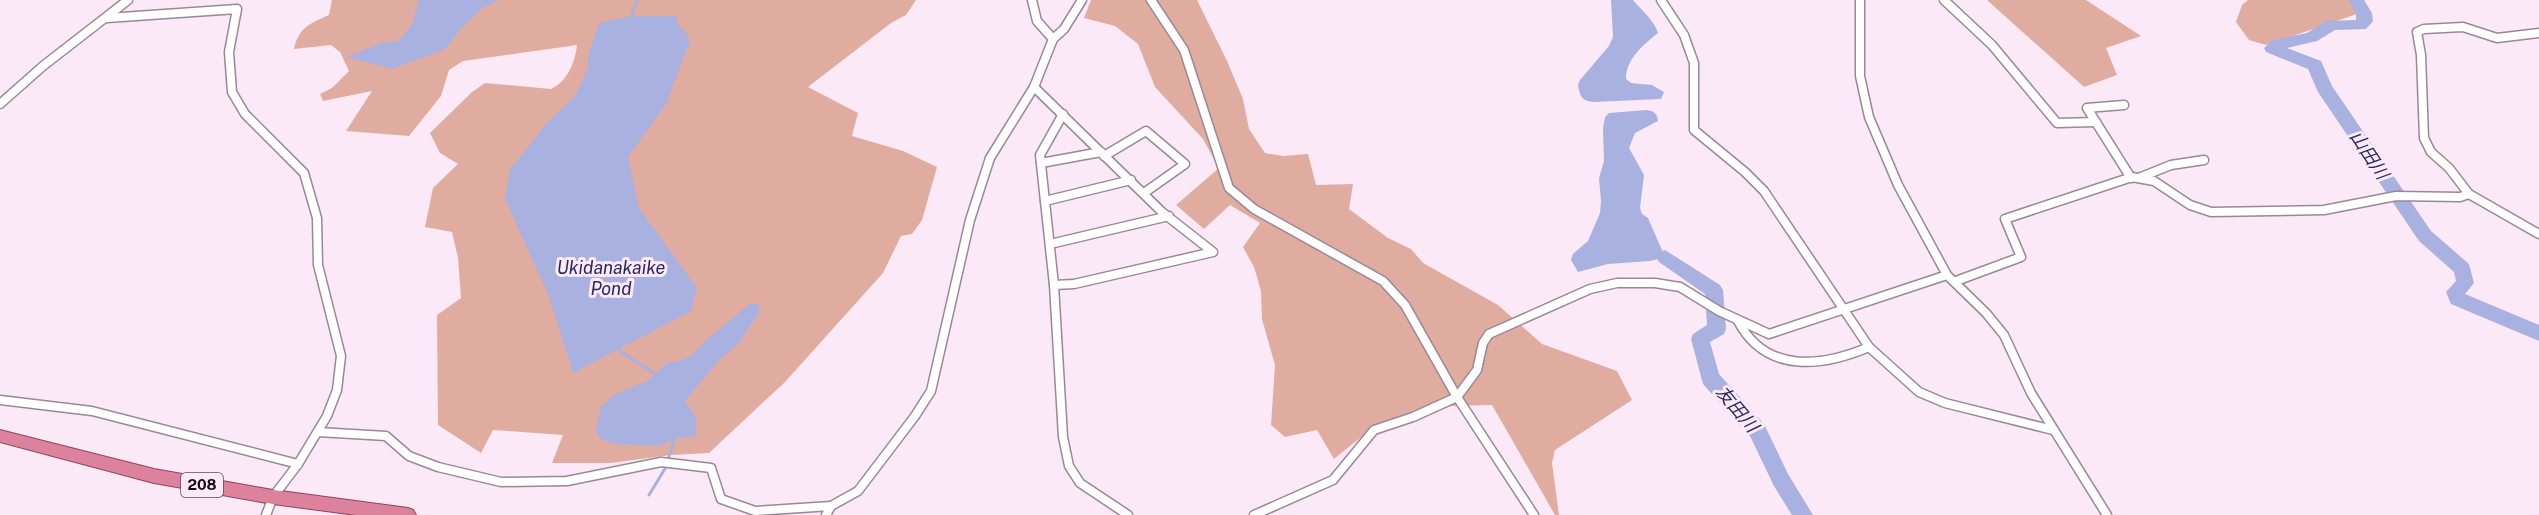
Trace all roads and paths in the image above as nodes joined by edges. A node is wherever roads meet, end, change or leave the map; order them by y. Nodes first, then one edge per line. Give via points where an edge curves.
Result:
1 (128, 0) edge
2 (243, 0) edge
3 (1032, 0) edge
4 (1082, 0) edge
5 (1151, 0) edge
6 (1661, 0) edge
7 (1860, 0) edge
8 (1944, 0) edge
9 (237, 9) junction
10 (107, 18) junction
11 (2539, 33) edge
12 (1053, 39) junction
13 (1034, 87) junction
14 (0, 104) edge
15 (2124, 105) dead end
16 (1063, 114) junction
17 (2096, 122) junction
18 (1102, 154) junction
19 (2204, 160) dead end
20 (1041, 164) junction
21 (2141, 177) junction
22 (2131, 178) junction
23 (1131, 180) junction
24 (1144, 193) junction
25 (2469, 194) junction
26 (1045, 201) junction
27 (1169, 216) junction
28 (2539, 234) edge
29 (1050, 244) junction
30 (1947, 275) junction
31 (1956, 281) junction
32 (1054, 285) junction
33 (1844, 309) junction
34 (1738, 321) junction
35 (1869, 347) junction
36 (1457, 397) junction
37 (0, 400) edge
38 (2054, 430) junction
39 (318, 432) junction
40 (0, 436) edge
41 (298, 464) junction
42 (273, 498) junction
43 (829, 511) edge
44 (266, 515) edge
45 (408, 515) edge
46 (1128, 515) edge
47 (1254, 515) edge
48 (1534, 515) edge
49 (2107, 515) edge

1 - 10 street
2 - 9 street
3 - 12 street via 1037,21
4 - 12 street
5 - 36 street via 1184,50 1229,188 1254,209 1383,281 1405,305
6 - 33 street via 1684,35 1694,63 1694,130 1764,191
7 - 30 street via 1860,76 1869,117 1898,185
8 - 17 street via 1992,45 2057,123
9 - 10 street
9 - 39 street via 229,52 232,92 245,114 304,173 317,218 318,265 341,356 337,390
10 - 14 street
11 - 25 street via 2497,38 2463,27 2417,32 2424,138 2431,152
12 - 13 street
13 - 16 street
13 - 43 street via 990,158 981,180 931,391 858,491
15 - 17 street via 2087,108
16 - 18 street
16 - 20 street via 1040,155
17 - 22 street
18 - 20 street
18 - 23 street
18 - 24 street via 1146,131 1185,164
19 - 21 street via 2171,165
20 - 26 street
21 - 22 street
21 - 25 street via 2153,178 2194,208 2211,212 2324,210 2400,196
22 - 31 street via 2005,219 2021,257
23 - 24 street
23 - 26 street
24 - 27 street
25 - 28 street
26 - 29 street
27 - 29 street
27 - 32 street via 1213,252 1074,284
29 - 32 street
30 - 31 street
30 - 33 street
31 - 38 street via 2004,335 2031,393
32 - 46 street via 1063,437 1070,466 1080,483
33 - 34 street via 1769,334
33 - 35 street
34 - 35 street via 1743,333 1761,347 1800,362 1838,359
34 - 36 street via 1680,287 1617,283 1590,289 1485,337 1477,370
35 - 38 street via 1919,392 1945,403
36 - 47 street via 1374,430 1333,480
36 - 48 street
37 - 41 street via 92,411
38 - 49 street
39 - 41 street
39 - 43 street via 386,436 409,456 501,482 567,481 661,462 711,468 722,499 755,512
40 - 42 highway, 208 via 154,476
41 - 42 street
42 - 44 street
42 - 45 highway, 208

